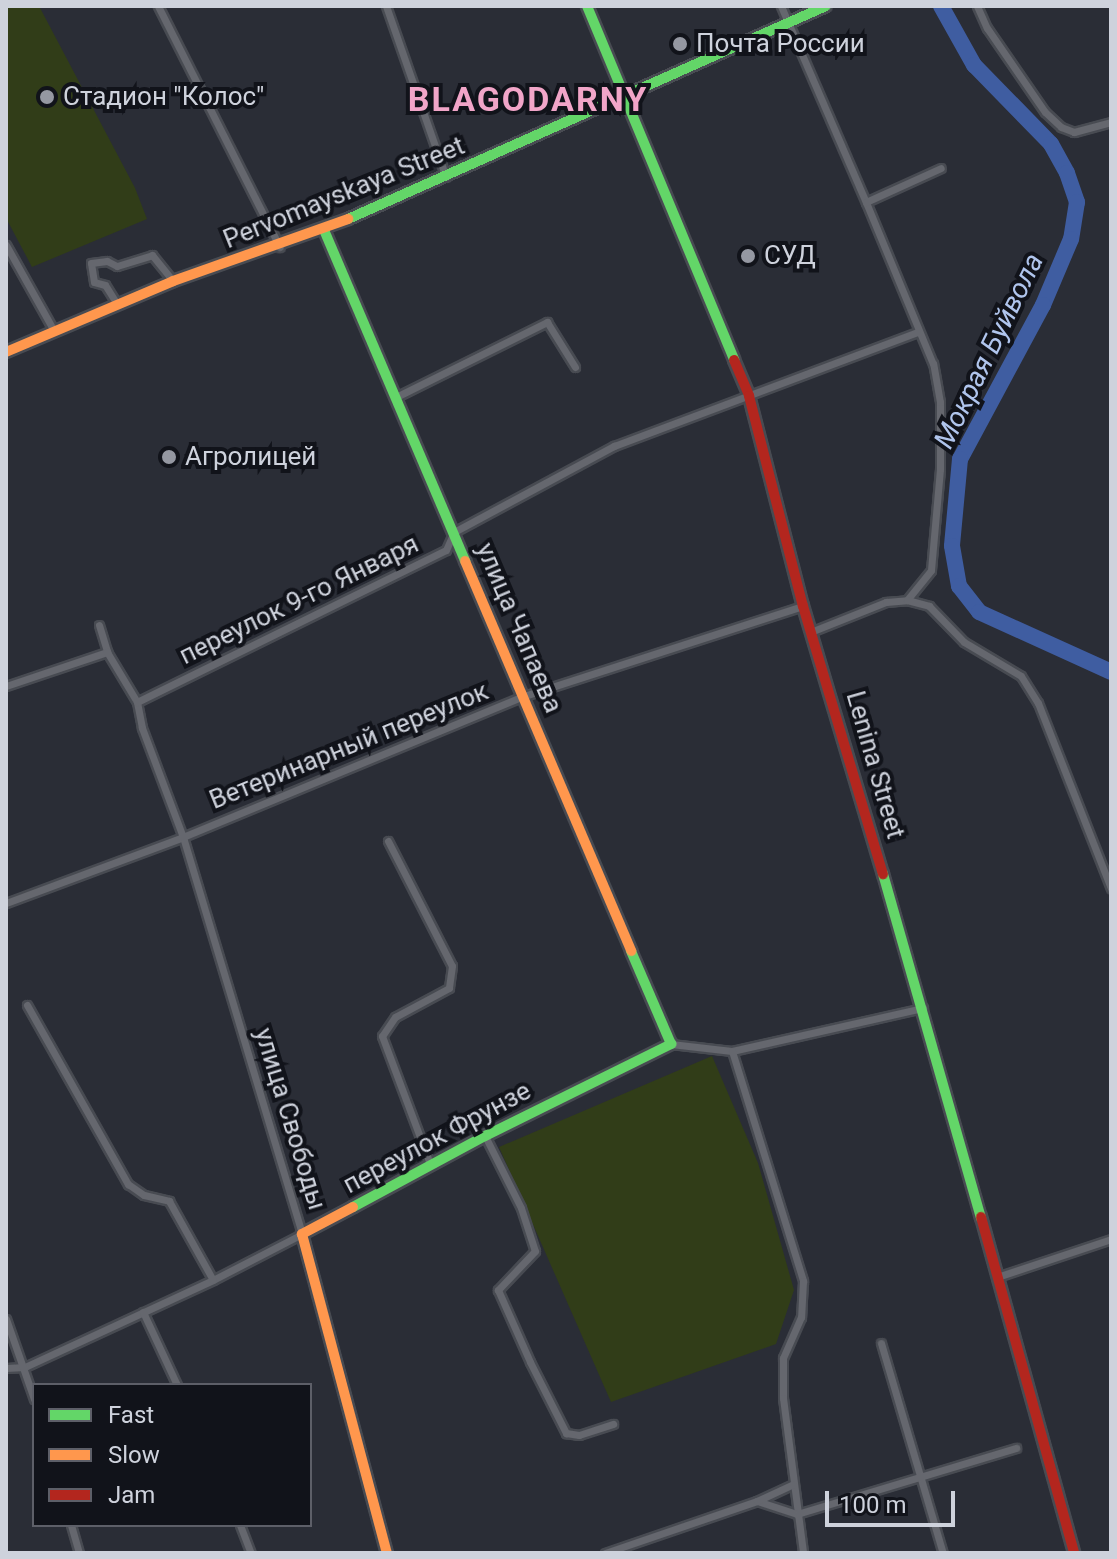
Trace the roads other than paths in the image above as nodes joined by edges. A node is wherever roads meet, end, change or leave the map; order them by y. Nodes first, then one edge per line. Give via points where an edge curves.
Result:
1 (158, 6) edge
2 (386, 6) edge
3 (587, 6) edge
4 (781, 6) edge
5 (826, 6) edge
6 (977, 6) edge
7 (789, 24) junction
8 (626, 98) junction
9 (1111, 122) edge
10 (941, 168) dead end
11 (446, 177) junction
12 (866, 202) junction
13 (324, 230) junction
14 (6, 245) edge
15 (280, 247) junction
16 (173, 281) junction
17 (117, 304) junction
18 (54, 331) junction
19 (918, 332) junction
20 (6, 352) edge
21 (575, 367) dead end
22 (749, 396) junction
23 (396, 397) junction
24 (454, 532) junction
25 (907, 600) junction
26 (803, 606) junction
27 (99, 625) dead end
28 (813, 631) junction
29 (107, 652) junction
30 (6, 686) edge
31 (524, 696) junction
32 (137, 702) junction
33 (183, 837) junction
34 (388, 841) dead end
35 (1111, 888) edge
36 (6, 903) edge
37 (27, 1005) dead end
38 (923, 1008) junction
39 (671, 1044) junction
40 (732, 1051) junction
41 (485, 1136) junction
42 (430, 1164) junction
43 (302, 1234) junction
44 (1111, 1239) edge
45 (997, 1277) junction
46 (213, 1280) junction
47 (143, 1312) junction
48 (6, 1319) edge
49 (881, 1343) dead end
50 (25, 1367) junction
51 (6, 1368) edge
52 (176, 1383) edge
53 (32, 1392) edge
54 (613, 1424) dead end
55 (1016, 1448) dead end
56 (922, 1479) junction
57 (793, 1484) junction
58 (757, 1501) junction
59 (797, 1514) junction
60 (72, 1527) edge
61 (241, 1527) edge
62 (79, 1553) edge
63 (251, 1553) edge
64 (387, 1553) edge
65 (605, 1553) edge
66 (803, 1553) edge
67 (943, 1553) edge
68 (1074, 1553) edge

1 - 15 street
2 - 11 street
3 - 8 main road, Lenina Street
4 - 7 street
5 - 7 main road, Pervomayskaya Street
6 - 9 street via 1045,112 1061,127 1074,132
7 - 8 main road, Pervomayskaya Street
7 - 12 street
8 - 11 main road, Pervomayskaya Street
8 - 22 main road, Lenina Street
10 - 12 street
11 - 13 main road, Pervomayskaya Street
12 - 19 street
13 - 15 main road, Pervomayskaya Street
13 - 23 main road, улица Чапаева
14 - 18 street
15 - 16 main road, Pervomayskaya Street
16 - 17 main road, Pervomayskaya Street
16 - 17 street via 152,255 117,266 91,263 94,282 105,285
17 - 18 main road, Pervomayskaya Street
18 - 20 main road, Pervomayskaya Street
19 - 22 street, переулок 9-го Января
19 - 25 street via 933,364 940,402 940,469 931,570
21 - 23 street via 547,322
22 - 24 street, переулок 9-го Января via 614,446
22 - 26 main road, Lenina Street
23 - 24 main road, улица Чапаева
24 - 31 main road, улица Чапаева
24 - 32 street, переулок 9-го Января via 446,550
25 - 28 street via 886,602
25 - 35 street via 929,606 964,642 1021,676 1038,703
26 - 28 main road, Lenina Street
26 - 31 street, Ветеринарный переулок
27 - 29 street
28 - 38 main road, Lenina Street
29 - 30 street
29 - 32 street
31 - 33 street, Ветеринарный переулок
31 - 39 main road, улица Чапаева
32 - 33 street, улица Свободы
33 - 36 street, Ветеринарный переулок
33 - 43 street, улица Свободы
34 - 42 street via 452,966 449,988 395,1017 382,1036
37 - 46 street via 128,1184 144,1195 169,1201
38 - 40 street
38 - 45 main road, Lenina Street
39 - 40 street
39 - 41 main road, переулок Фрунзе
40 - 57 street via 803,1281 801,1317 783,1358
41 - 42 main road, переулок Фрунзе
41 - 54 street via 521,1208 535,1251 498,1290 523,1347 566,1433 579,1435
42 - 43 main road, переулок Фрунзе
43 - 46 street, переулок Фрунзе
43 - 64 main road, улица Свободы
44 - 45 street
45 - 68 main road, Lenina Street
46 - 47 street, переулок Фрунзе
47 - 50 street, переулок Фрунзе
47 - 52 street
48 - 50 street
49 - 56 street
50 - 51 street, переулок Фрунзе
50 - 53 street
55 - 56 street
56 - 59 street
56 - 67 street
57 - 58 street
57 - 59 street
58 - 59 street
58 - 65 street
59 - 66 street
60 - 62 street
61 - 63 street

